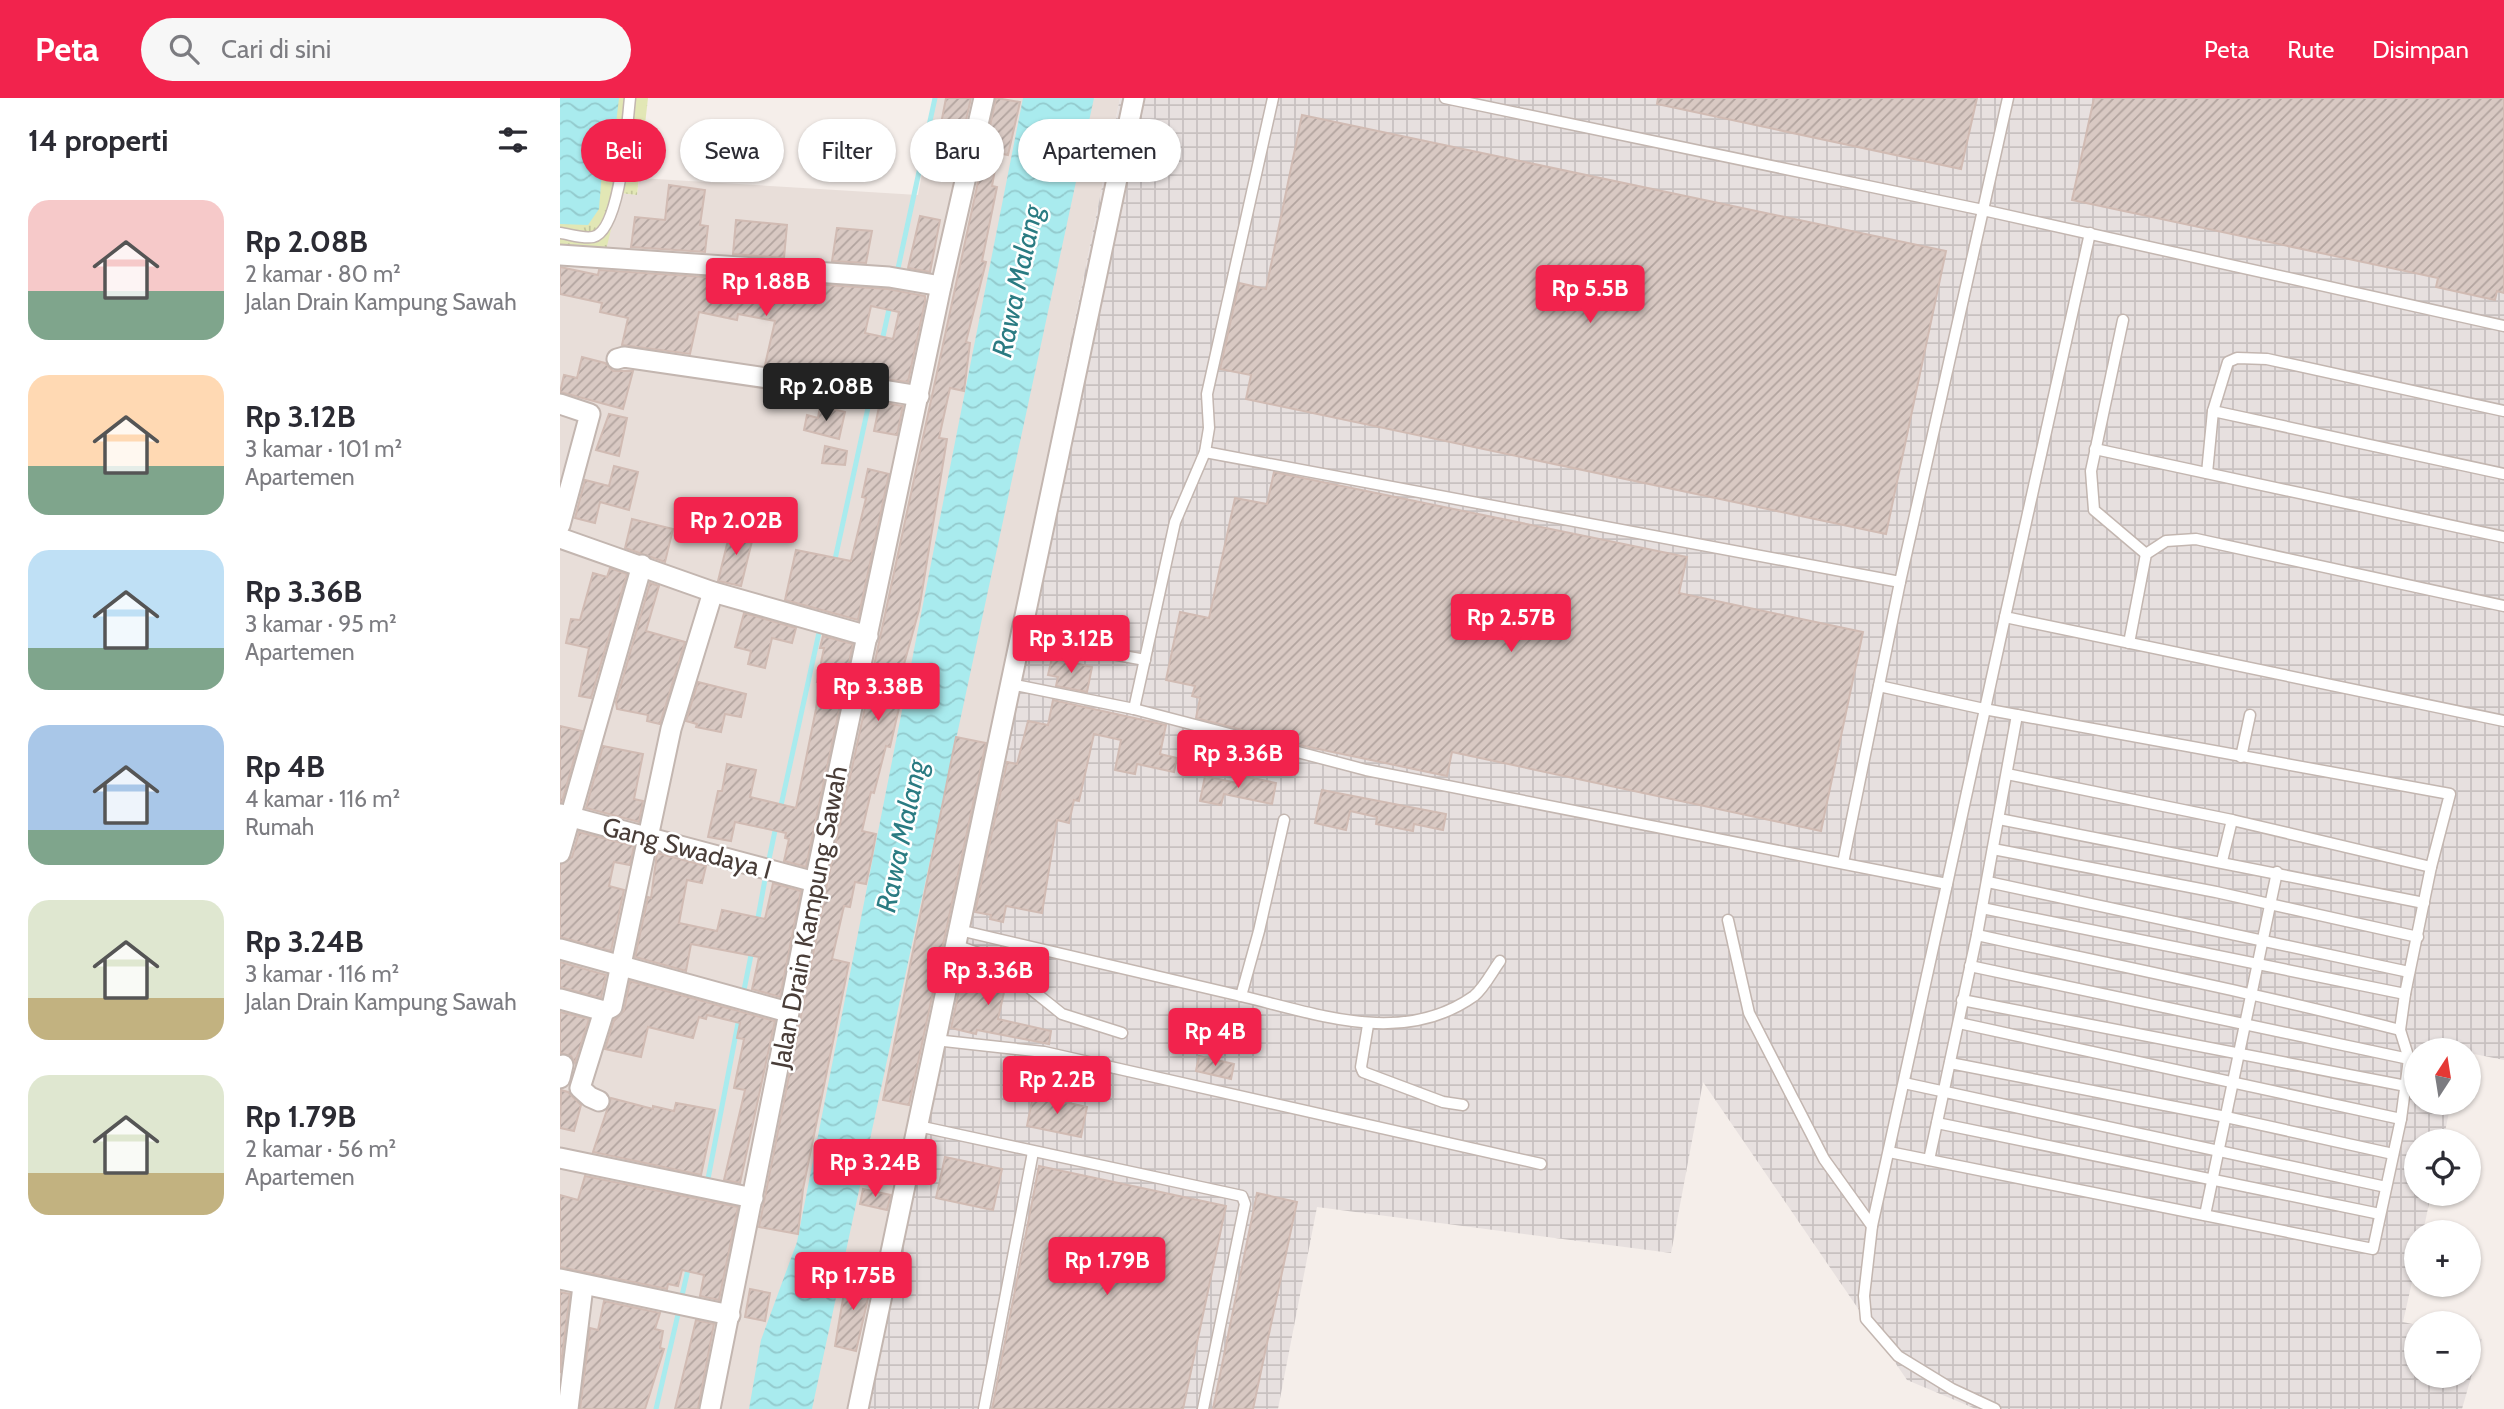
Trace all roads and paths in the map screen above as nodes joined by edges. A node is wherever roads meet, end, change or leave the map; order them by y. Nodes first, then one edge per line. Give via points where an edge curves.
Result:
1 (630, 98) edge
2 (984, 98) edge
3 (1134, 98) edge
4 (1273, 98) edge
5 (1445, 98) edge
6 (2008, 98) edge
7 (1983, 210) junction
8 (560, 233) edge
9 (2090, 233) junction
10 (560, 255) edge
11 (941, 286) junction
12 (2123, 320) dead end
13 (2504, 326) edge
14 (617, 359) dead end
15 (919, 396) junction
16 (560, 404) edge
17 (2213, 411) junction
18 (2504, 411) edge
19 (2095, 449) junction
20 (1205, 452) junction
21 (2207, 473) junction
22 (2504, 474) edge
23 (560, 524) edge
24 (2504, 537) edge
25 (560, 538) edge
26 (2147, 554) junction
27 (642, 565) junction
28 (1900, 582) junction
29 (713, 592) junction
30 (2504, 606) edge
31 (2005, 617) junction
32 (868, 636) junction
33 (1019, 637) junction
34 (2129, 643) junction
35 (1145, 660) junction
36 (1009, 684) junction
37 (1879, 686) junction
38 (1135, 709) junction
39 (1984, 709) junction
40 (2017, 715) junction
41 (2250, 715) dead end
42 (2504, 721) edge
43 (2241, 757) junction
44 (2007, 774) junction
45 (565, 816) edge
46 (1999, 819) junction
47 (1284, 820) dead end
48 (2232, 820) junction
49 (650, 840) junction
50 (1993, 849) junction
51 (560, 853) edge
52 (2222, 861) junction
53 (1843, 863) junction
54 (2431, 867) junction
55 (2277, 872) junction
56 (815, 882) junction
57 (1987, 882) junction
58 (1947, 884) junction
59 (2424, 903) junction
60 (2271, 904) junction
61 (1982, 908) junction
62 (1728, 920) dead end
63 (1977, 935) junction
64 (957, 937) junction
65 (2418, 937) junction
66 (2263, 939) junction
67 (560, 949) edge
68 (1500, 961) dead end
69 (2258, 965) junction
70 (621, 966) junction
71 (1970, 966) junction
72 (2409, 972) junction
73 (2252, 993) junction
74 (2405, 993) junction
75 (1241, 996) junction
76 (560, 999) edge
77 (1962, 1000) junction
78 (608, 1009) junction
79 (788, 1012) junction
80 (1959, 1023) junction
81 (2246, 1024) junction
82 (1368, 1025) junction
83 (2400, 1030) junction
84 (1122, 1033) dead end
85 (935, 1040) junction
86 (2404, 1043) edge
87 (2239, 1055) junction
88 (2404, 1058) edge
89 (1950, 1063) junction
90 (2233, 1082) junction
91 (1904, 1083) junction
92 (2404, 1086) edge
93 (1944, 1092) junction
94 (2404, 1099) edge
95 (599, 1101) dead end
96 (1462, 1105) dead end
97 (2226, 1117) junction
98 (2401, 1119) junction
99 (1937, 1123) junction
100 (918, 1126) junction
101 (2219, 1151) junction
102 (1033, 1152) junction
103 (1889, 1152) junction
104 (2393, 1154) junction
105 (560, 1158) edge
106 (1929, 1160) junction
107 (1541, 1164) dead end
108 (2213, 1180) junction
109 (2386, 1187) junction
110 (753, 1198) junction
111 (2380, 1214) junction
112 (2205, 1215) junction
113 (1872, 1226) junction
114 (560, 1279) edge
115 (583, 1286) junction
116 (720, 1313) junction
117 (568, 1409) edge
118 (710, 1409) edge
119 (858, 1409) edge
120 (984, 1409) edge
121 (1203, 1409) edge
122 (1995, 1409) edge

1 - 8 lane via 623,167 608,221 602,232 592,237
2 - 11 street, Jalan Drain Kampung Sawah
3 - 33 street
4 - 20 lane via 1207,394
5 - 7 lane
6 - 7 lane
7 - 9 lane
7 - 28 lane
9 - 13 lane
9 - 31 lane
10 - 11 street via 889,277
11 - 15 street, Jalan Drain Kampung Sawah
12 - 19 lane
14 - 15 street
15 - 32 street, Jalan Drain Kampung Sawah
16 - 23 street via 590,414
17 - 18 lane via 2228,362 2237,358 2267,359
17 - 21 lane
17 - 22 lane
19 - 21 lane
19 - 26 lane via 2091,471 2094,510
20 - 28 lane
20 - 35 lane via 1175,522
21 - 24 lane
25 - 27 street
26 - 30 lane via 2166,541 2196,539
26 - 34 lane
27 - 29 street
27 - 45 street
28 - 37 lane
29 - 32 street
29 - 49 street via 671,729
31 - 34 lane
31 - 39 lane
32 - 56 street, Jalan Drain Kampung Sawah
33 - 35 lane
33 - 36 street
34 - 42 lane
35 - 38 lane
36 - 38 lane
36 - 64 street
37 - 39 lane
37 - 53 lane
38 - 53 lane via 1366,771
39 - 40 lane
39 - 58 lane
40 - 43 lane
40 - 44 lane
41 - 43 lane
43 - 54 lane via 2450,794
44 - 46 lane
44 - 48 lane
45 - 49 street, Gang Swadaya I
45 - 51 street
46 - 50 lane
46 - 52 lane
47 - 75 lane
48 - 52 lane
48 - 54 lane
49 - 56 street, Gang Swadaya I
49 - 70 street
50 - 57 lane
50 - 60 lane
52 - 55 lane
53 - 58 lane
54 - 59 lane
55 - 59 lane
55 - 60 lane
56 - 79 street, Jalan Drain Kampung Sawah
57 - 61 lane
57 - 66 lane
58 - 91 lane
59 - 65 lane
60 - 65 lane
60 - 66 lane
61 - 63 lane
61 - 69 lane
62 - 113 lane via 1749,1013 1824,1159
63 - 71 lane
63 - 73 lane
64 - 75 lane
64 - 84 lane via 992,958 1062,1014
64 - 85 street
65 - 72 lane
66 - 69 lane
66 - 72 lane
67 - 70 street
68 - 82 lane via 1476,995 1443,1013
69 - 73 lane
69 - 74 lane
70 - 78 street
70 - 79 street
71 - 77 lane
71 - 81 lane
72 - 74 lane
73 - 81 lane
73 - 83 lane
74 - 83 lane
75 - 82 lane
76 - 78 street
77 - 80 lane
77 - 87 lane
78 - 95 street via 580,1088
79 - 110 street, Jalan Drain Kampung Sawah
80 - 89 lane
80 - 90 lane
81 - 87 lane
81 - 88 lane
82 - 96 lane via 1363,1072
83 - 86 lane
85 - 100 street
85 - 107 lane via 1044,1052
87 - 90 lane
87 - 92 lane
89 - 93 lane
89 - 97 lane
90 - 97 lane
90 - 98 lane
91 - 93 lane
91 - 103 lane
93 - 99 lane
93 - 101 lane
94 - 98 lane
97 - 101 lane
97 - 104 lane
98 - 104 lane
99 - 106 lane
99 - 108 lane
100 - 102 lane
100 - 119 street
101 - 108 lane
101 - 109 lane
102 - 120 lane
102 - 121 lane via 1242,1196 1245,1203
103 - 106 lane
103 - 113 lane
104 - 109 lane
105 - 110 street
106 - 112 lane
108 - 111 lane
108 - 112 lane
109 - 111 lane
110 - 116 street, Jalan Drain Kampung Sawah
111 - 112 lane via 2373,1249
113 - 122 lane via 1866,1319 1898,1356 1952,1390
114 - 115 street
115 - 116 street
115 - 117 street
116 - 118 street, Jalan Drain Kampung Sawah

